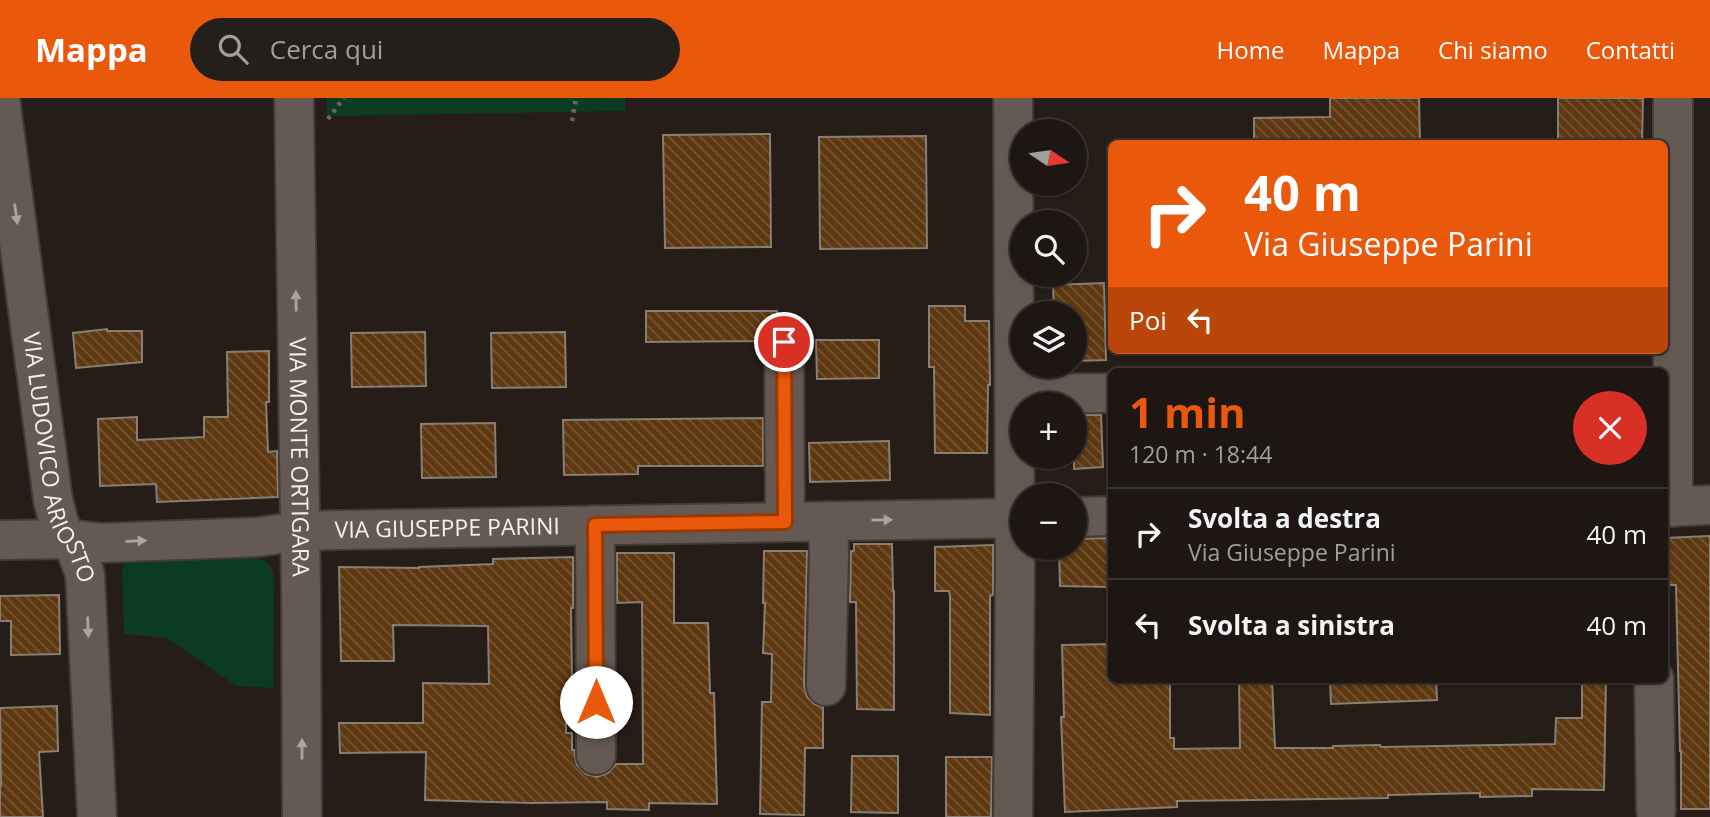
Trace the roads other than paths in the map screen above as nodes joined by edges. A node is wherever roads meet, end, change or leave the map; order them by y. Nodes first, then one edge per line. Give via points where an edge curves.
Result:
1 (0, 98) edge
2 (294, 98) edge
3 (1013, 98) edge
4 (1673, 98) edge
5 (784, 342) dead end
6 (1668, 380) edge
7 (1014, 392) edge
8 (1087, 393) edge
9 (1108, 393) edge
10 (1710, 505) edge
11 (1668, 507) edge
12 (1108, 516) edge
13 (1087, 517) edge
14 (1010, 518) edge
15 (828, 521) junction
16 (785, 522) junction
17 (595, 525) junction
18 (299, 531) junction
19 (68, 539) junction
20 (0, 540) edge
21 (1017, 560) edge
22 (1654, 683) edge
23 (826, 686) dead end
24 (596, 755) dead end
25 (1656, 811) dead end
26 (97, 817) edge
27 (302, 817) edge
28 (1013, 817) edge

1 -> 19 street, VIA LUDOVICO ARIOSTO via 53,500
18 -> 2 street, VIA MONTE ORTIGARA
3 - 7 street
4 - 6 street
5 - 16 street
6 - 11 street
8 - 9 street
10 - 11 street
12 - 13 street
15 -> 14 street, VIA GIUSEPPE PARINI
15 - 16 street, VIA GIUSEPPE PARINI
15 - 23 street
16 - 17 street, VIA GIUSEPPE PARINI
17 - 18 street, VIA GIUSEPPE PARINI
17 - 24 street
19 -> 18 street, VIA GIUSEPPE PARINI via 101,543 259,537
27 -> 18 street, VIA MONTE ORTIGARA
19 - 20 street, VIA GIUSEPPE PARINI
19 -> 26 street, VIA LUDOVICO ARIOSTO via 85,574
21 - 28 street
22 - 25 street

